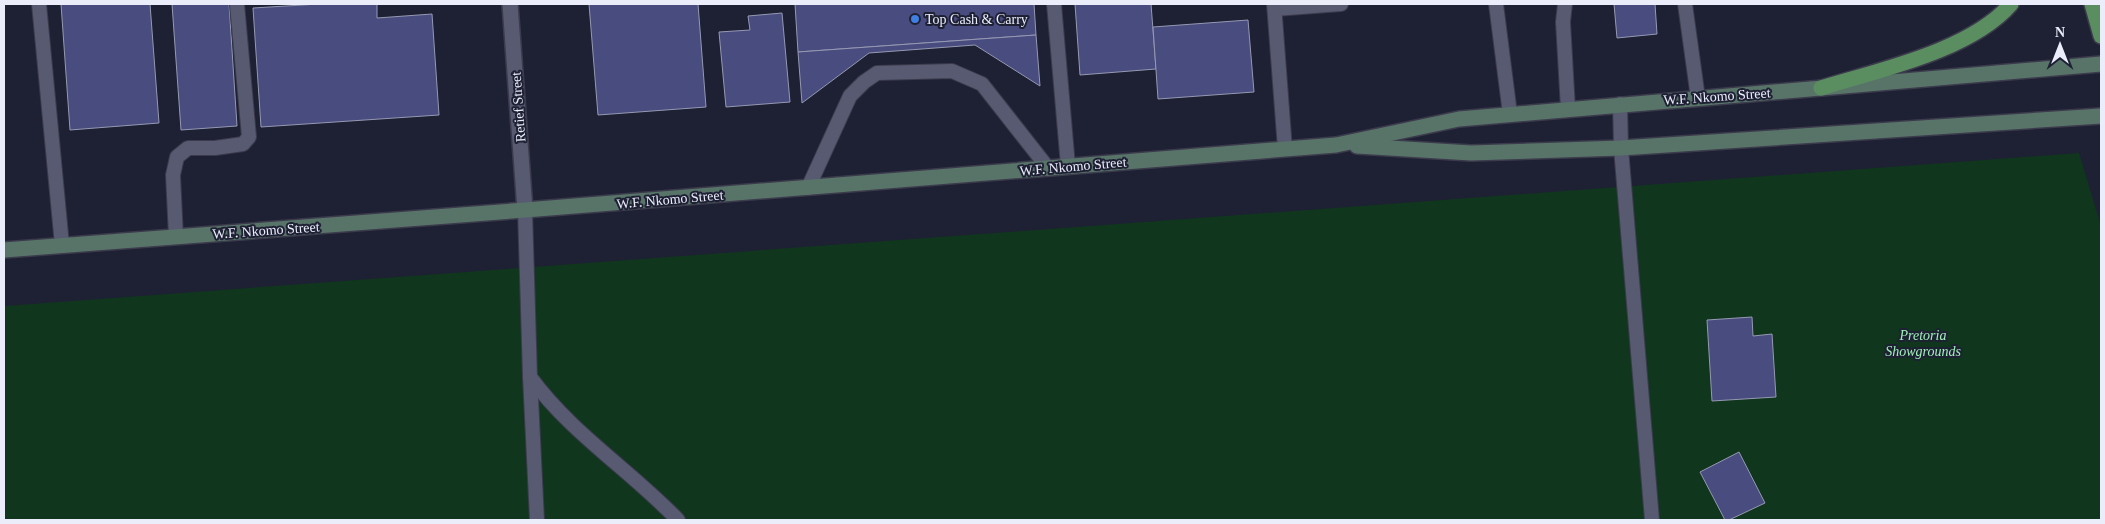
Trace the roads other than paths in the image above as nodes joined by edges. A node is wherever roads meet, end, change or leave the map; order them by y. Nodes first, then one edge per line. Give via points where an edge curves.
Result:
1 (39, 4) edge
2 (237, 4) edge
3 (510, 4) edge
4 (1054, 4) edge
5 (1340, 4) edge
6 (1496, 4) edge
7 (1564, 4) edge
8 (1686, 4) edge
9 (2011, 4) edge
10 (2092, 4) edge
11 (1274, 7) edge
12 (2101, 36) edge
13 (2101, 64) edge
14 (1821, 88) junction
15 (1698, 98) junction
16 (1620, 104) junction
17 (1568, 109) junction
18 (1510, 114) junction
19 (2101, 116) edge
20 (1336, 145) junction
21 (1621, 148) junction
22 (1285, 149) junction
23 (1068, 166) junction
24 (1048, 168) junction
25 (808, 188) junction
26 (525, 210) junction
27 (176, 237) junction
28 (62, 245) junction
29 (4, 250) edge
30 (530, 377) junction
31 (537, 520) edge
32 (678, 520) edge
33 (1652, 520) edge

1 - 28 lane
2 - 27 lane via 249,138 244,144 188,148 176,157 173,175
3 - 26 street, Retief Street
4 - 23 lane
5 - 11 lane
6 - 18 lane
7 - 17 lane
8 - 15 lane
9 - 14 main road via 1987,26 1948,48
10 - 12 main road
11 - 22 lane
13 - 14 main road, W.F. Nkomo Street
14 - 15 main road, W.F. Nkomo Street
15 - 16 main road, W.F. Nkomo Street
16 - 17 main road, W.F. Nkomo Street
16 - 21 lane
17 - 18 main road, W.F. Nkomo Street
18 - 20 main road, W.F. Nkomo Street via 1459,119
19 - 21 main road, W.F. Nkomo Street
20 - 21 main road, W.F. Nkomo Street via 1471,153
20 - 22 main road, W.F. Nkomo Street
21 - 33 lane
22 - 23 main road, W.F. Nkomo Street
23 - 24 main road, W.F. Nkomo Street
24 - 25 main road, W.F. Nkomo Street
24 - 25 lane via 982,84 952,71 878,73 850,96
25 - 26 main road, W.F. Nkomo Street
26 - 27 main road, W.F. Nkomo Street
26 - 30 lane
27 - 28 main road, W.F. Nkomo Street
28 - 29 main road, W.F. Nkomo Street
30 - 31 lane
30 - 32 lane via 572,426

